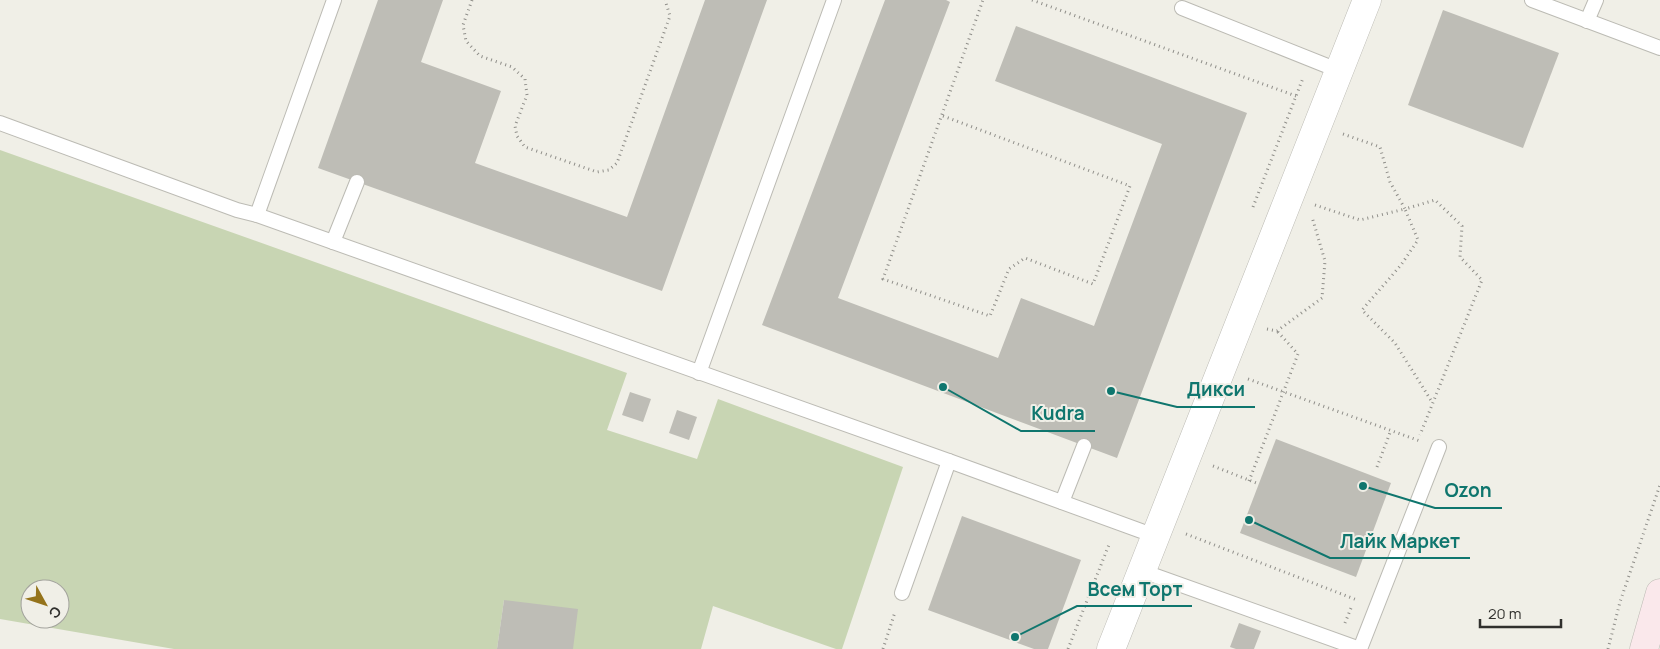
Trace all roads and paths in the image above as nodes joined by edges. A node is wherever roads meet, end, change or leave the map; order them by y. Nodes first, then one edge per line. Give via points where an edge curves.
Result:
1 (334, 0) edge
2 (472, 0) edge
3 (665, 0) edge
4 (834, 0) edge
5 (984, 0) edge
6 (1032, 0) edge
7 (1367, 0) edge
8 (1532, 0) edge
9 (1596, 0) edge
10 (1182, 8) dead end
11 (1588, 21) junction
12 (1660, 48) edge
13 (1340, 71) junction
14 (1296, 96) dead end
15 (943, 116) junction
16 (0, 123) edge
17 (1334, 131) dead end
18 (357, 182) dead end
19 (1308, 202) dead end
20 (1405, 209) junction
21 (1310, 211) dead end
22 (257, 215) junction
23 (333, 242) junction
24 (1260, 328) dead end
25 (1277, 331) junction
26 (699, 373) junction
27 (1240, 376) dead end
28 (1283, 392) junction
29 (1432, 402) junction
30 (1391, 430) junction
31 (1418, 440) junction
32 (1084, 446) dead end
33 (1439, 447) joint
34 (1415, 449) dead end
35 (949, 460) junction
36 (1206, 464) dead end
37 (1378, 468) dead end
38 (1249, 481) junction
39 (1259, 484) dead end
40 (1660, 485) edge
41 (1062, 502) junction
42 (1118, 523) junction
43 (1167, 534) junction
44 (1142, 571) junction
45 (902, 593) joint
46 (1660, 593) edge
47 (1355, 599) junction
48 (1376, 608) junction
49 (1338, 640) junction
50 (883, 649) edge
51 (1068, 649) edge
52 (1111, 649) edge
53 (1360, 649) edge
54 (1608, 649) edge
55 (1644, 649) edge

1 - 22 lane
2 - 3 path via 462,25 466,41 480,56 512,67 525,79 527,95 515,126 517,136 525,147 597,172 608,170 617,162 670,16
4 - 26 lane
5 - 15 path
6 - 14 path
7 - 13 street
8 - 11 lane
9 - 11 lane
10 - 13 lane
11 - 12 lane
13 - 43 street
15 - 15 path via 883,279 990,316 1009,269 1025,258 1093,284 1130,186
16 - 22 lane
17 - 20 path via 1380,147 1390,182
18 - 23 lane
19 - 20 path via 1360,220
20 - 29 path via 1418,240 1362,310 1395,343
20 - 29 path via 1436,200 1462,226 1460,257 1482,280
21 - 25 path via 1325,261 1322,298
22 - 23 lane
23 - 26 lane
24 - 25 path
25 - 28 path via 1298,354
26 - 35 lane
27 - 28 path
28 - 30 path
28 - 38 path
29 - 31 path
30 - 31 path
30 - 37 path
31 - 33 path
31 - 34 path
32 - 41 lane
33 - 48 lane
35 - 41 lane
35 - 45 lane
36 - 38 path
38 - 39 path
40 - 54 path via 1620,602
41 - 42 lane
42 - 43 lane
42 - 51 path
43 - 44 street
43 - 47 path
44 - 49 lane
44 - 52 street
45 - 50 path
46 - 55 main road
47 - 48 path
47 - 49 path
48 - 53 lane
49 - 53 lane

